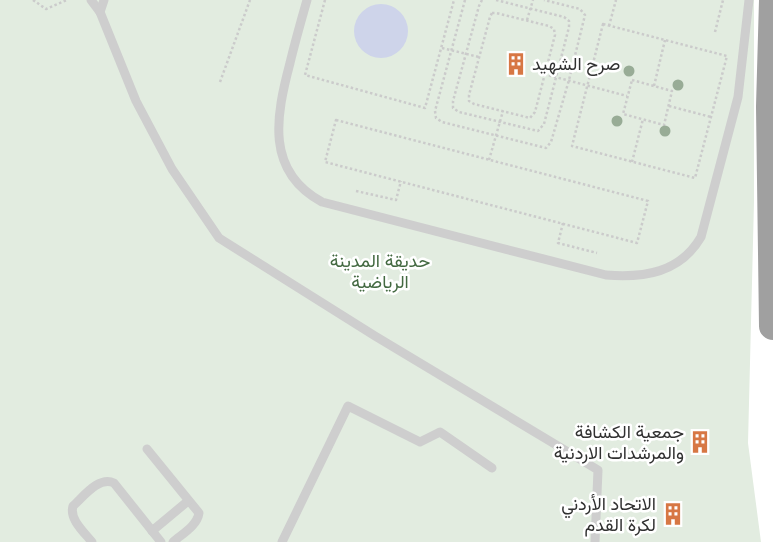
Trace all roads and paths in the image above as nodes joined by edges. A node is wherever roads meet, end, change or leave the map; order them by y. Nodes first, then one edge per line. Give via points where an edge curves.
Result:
1 (34, 0) edge
2 (67, 0) edge
3 (91, 0) edge
4 (104, 0) edge
5 (250, 0) edge
6 (307, 0) edge
7 (325, 0) edge
8 (454, 0) edge
9 (466, 0) edge
10 (482, 0) edge
11 (496, 0) edge
12 (533, 0) edge
13 (544, 0) edge
14 (616, 0) edge
15 (723, 0) edge
16 (749, 0) edge
17 (773, 0) edge
18 (530, 9) junction
19 (100, 12) junction
20 (527, 20) junction
21 (608, 26) junction
22 (715, 32) dead end
23 (665, 40) junction
24 (441, 48) junction
25 (452, 51) junction
26 (466, 54) junction
27 (479, 57) junction
28 (544, 74) junction
29 (556, 77) junction
30 (569, 80) junction
31 (220, 82) dead end
32 (588, 86) junction
33 (654, 86) junction
34 (628, 97) junction
35 (668, 106) junction
36 (503, 111) junction
37 (711, 117) junction
38 (643, 119) junction
39 (500, 122) junction
40 (496, 136) junction
41 (489, 160) junction
42 (632, 162) junction
43 (401, 181) junction
44 (356, 191) dead end
45 (563, 224) junction
46 (597, 253) dead end
47 (773, 326) edge
48 (148, 449) dead end
49 (492, 468) dead end
50 (188, 501) junction
51 (155, 538) edge
52 (92, 542) edge
53 (173, 542) edge
54 (282, 542) edge
55 (596, 542) edge

1 - 2 path via 46,9
3 - 19 lane
4 - 19 lane
5 - 31 path
6 - 16 lane via 279,109 278,134 285,164 295,182 307,194 322,202 606,275 622,276 668,268 695,248 701,237 738,97
7 - 24 path via 305,75 425,108
8 - 24 path
9 - 25 path
10 - 26 path
11 - 18 path
12 - 18 path
13 - 30 path via 584,12
14 - 21 path
15 - 22 path
17 - 47 highway via 770,108
18 - 20 path
18 - 29 path via 569,21
19 - 55 lane via 136,101 172,169 219,238 598,470
20 - 27 path via 492,13
20 - 28 path via 549,26 555,32
21 - 23 path
21 - 32 path via 603,24
23 - 33 path
23 - 37 path via 726,56
24 - 25 path
25 - 26 path
25 - 40 path via 435,111 436,118
26 - 27 path
26 - 39 path via 452,101 453,108
27 - 36 path via 469,100
28 - 29 path
28 - 36 path via 532,116 528,118
29 - 30 path
29 - 39 path via 541,130 535,132
30 - 32 path
30 - 40 path via 551,142 546,148
32 - 34 path
32 - 42 path via 572,146
33 - 34 path via 632,80
33 - 35 path via 672,91
34 - 38 path via 623,114
35 - 37 path
35 - 38 path via 664,124
36 - 39 path
37 - 42 path via 695,178
38 - 42 path
39 - 40 path
40 - 41 path
41 - 43 path via 336,120 325,162
41 - 45 path via 648,202 637,243
43 - 44 path via 396,200
43 - 45 path
45 - 46 path via 558,243
48 - 50 lane
49 - 54 lane via 440,432 420,442 348,406
50 - 51 lane
50 - 53 lane via 199,513 198,519
51 - 52 lane via 114,483 108,480 101,481 72,511 72,517

